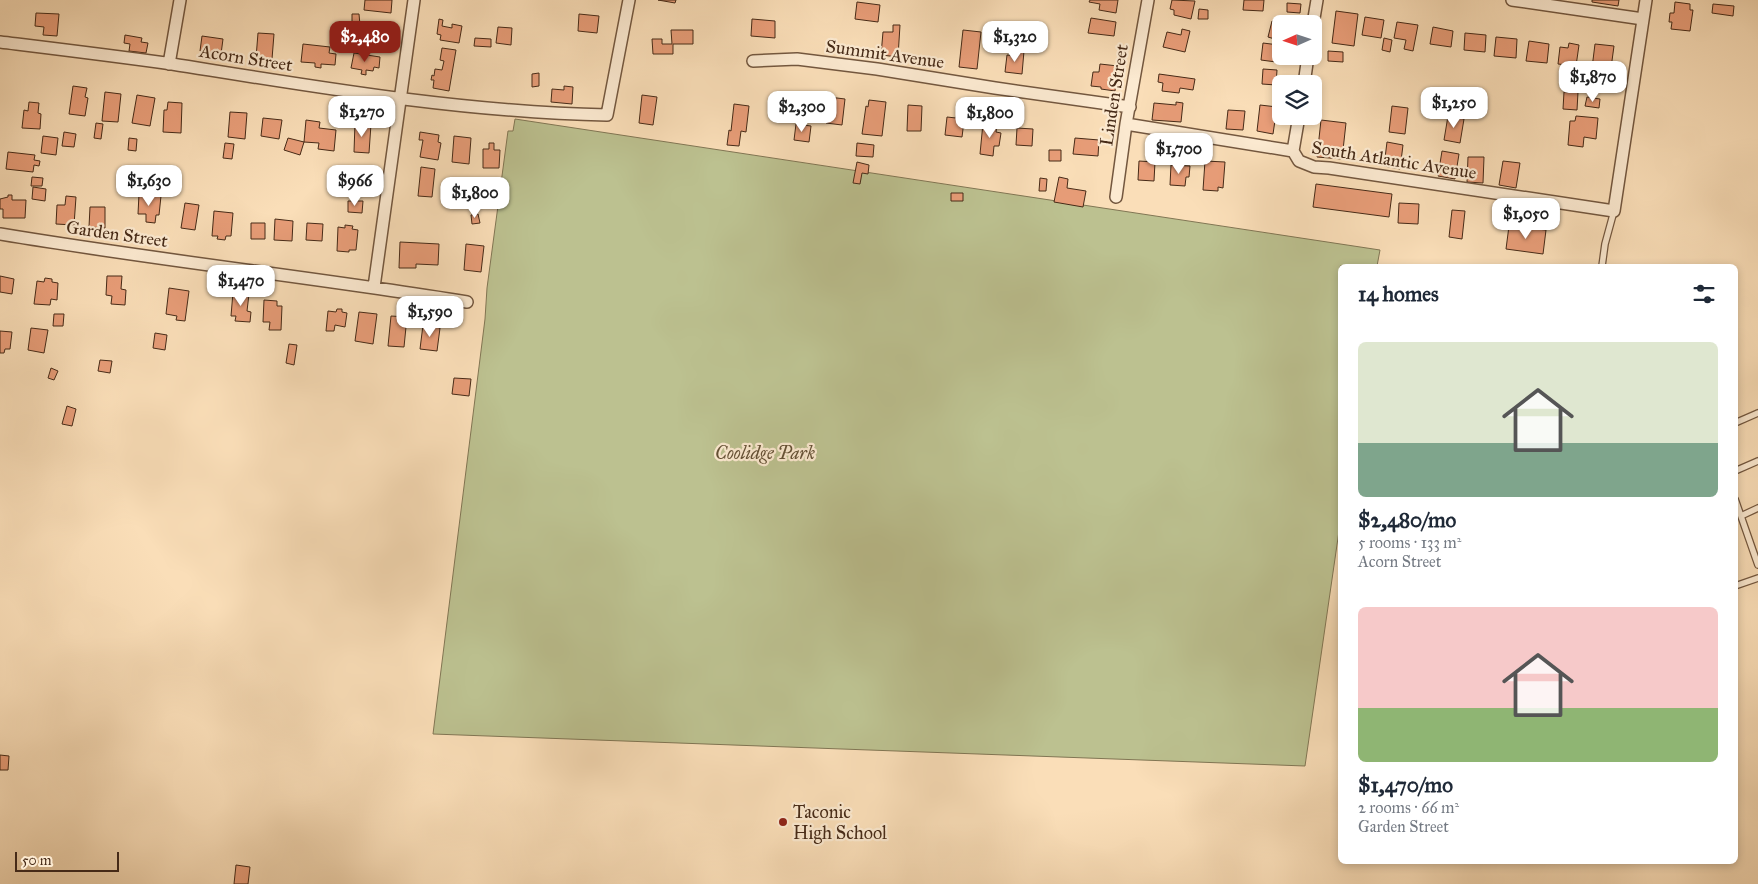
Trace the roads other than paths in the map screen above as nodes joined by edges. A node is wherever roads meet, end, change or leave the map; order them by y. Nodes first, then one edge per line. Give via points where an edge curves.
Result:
1 (180, 0) edge
2 (414, 0) edge
3 (630, 0) edge
4 (1148, 0) edge
5 (1317, 0) edge
6 (1512, 0) edge
7 (1646, 0) edge
8 (1314, 15) edge
9 (1643, 19) junction
10 (0, 42) edge
11 (753, 61) dead end
12 (170, 64) junction
13 (400, 98) junction
14 (1130, 108) junction
15 (1126, 124) junction
16 (1297, 125) edge
17 (1293, 151) junction
18 (1116, 197) dead end
19 (1614, 211) junction
20 (0, 234) edge
21 (1602, 264) edge
22 (374, 287) junction
23 (467, 302) dead end
24 (1758, 413) edge
25 (1738, 421) edge
26 (1758, 461) edge
27 (1738, 471) edge
28 (1738, 508) edge
29 (1758, 508) edge
30 (1741, 516) junction
31 (1758, 565) edge
32 (1758, 578) edge
33 (1738, 585) edge

1 - 12 street
2 - 13 street
3 - 13 street, Acorn Street via 607,116 486,109
4 - 14 street, Linden Street
5 - 8 street
6 - 9 street
7 - 9 street
9 - 19 street
10 - 12 street, Acorn Street
11 - 14 street, Summit Avenue via 797,59
12 - 13 street, Acorn Street
13 - 22 street
14 - 15 street, Linden Street
15 - 17 street
15 - 18 street, Linden Street
16 - 17 street
17 - 19 street, South Atlantic Avenue via 1299,161 1314,167
19 - 21 lane
20 - 22 street, Garden Street
22 - 23 street, Garden Street
24 - 25 lane
26 - 27 lane
28 - 30 lane
29 - 30 lane
30 - 31 lane
32 - 33 lane

